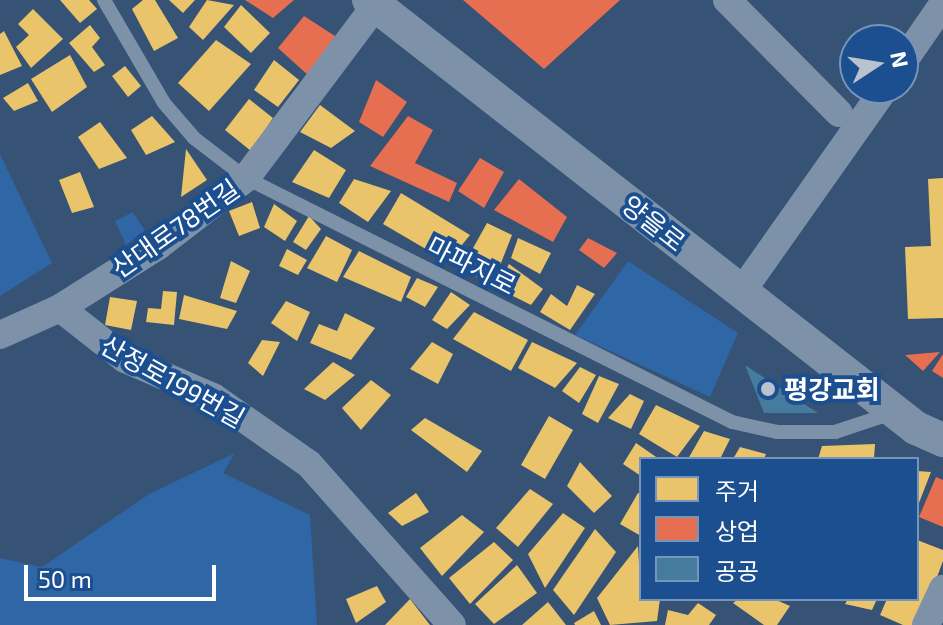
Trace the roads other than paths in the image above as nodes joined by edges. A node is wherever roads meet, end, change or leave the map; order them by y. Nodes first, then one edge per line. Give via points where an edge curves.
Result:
1 (104, 0) edge
2 (727, 0) edge
3 (372, 2) edge
4 (943, 4) edge
5 (919, 39) edge
6 (874, 104) edge
7 (839, 113) dead end
8 (246, 178) junction
9 (742, 291) junction
10 (60, 308) junction
11 (0, 335) edge
12 (896, 411) junction
13 (943, 440) edge
14 (943, 589) edge
15 (452, 625) edge
16 (926, 625) edge

1 - 8 lane, 마파지로 via 164,103 194,138
2 - 7 street
3 - 8 street, 산대로78번길
3 - 9 street, 양을로
4 - 5 street
6 - 9 street
8 - 10 street, 산대로78번길 via 158,246
8 - 12 lane, 마파지로 via 732,422 777,432 835,432
9 - 12 street, 양을로
10 - 11 street, 산대로78번길
10 - 15 street, 산정로199번길 via 125,359 213,397 309,464
12 - 13 street, 양을로
14 - 16 street

